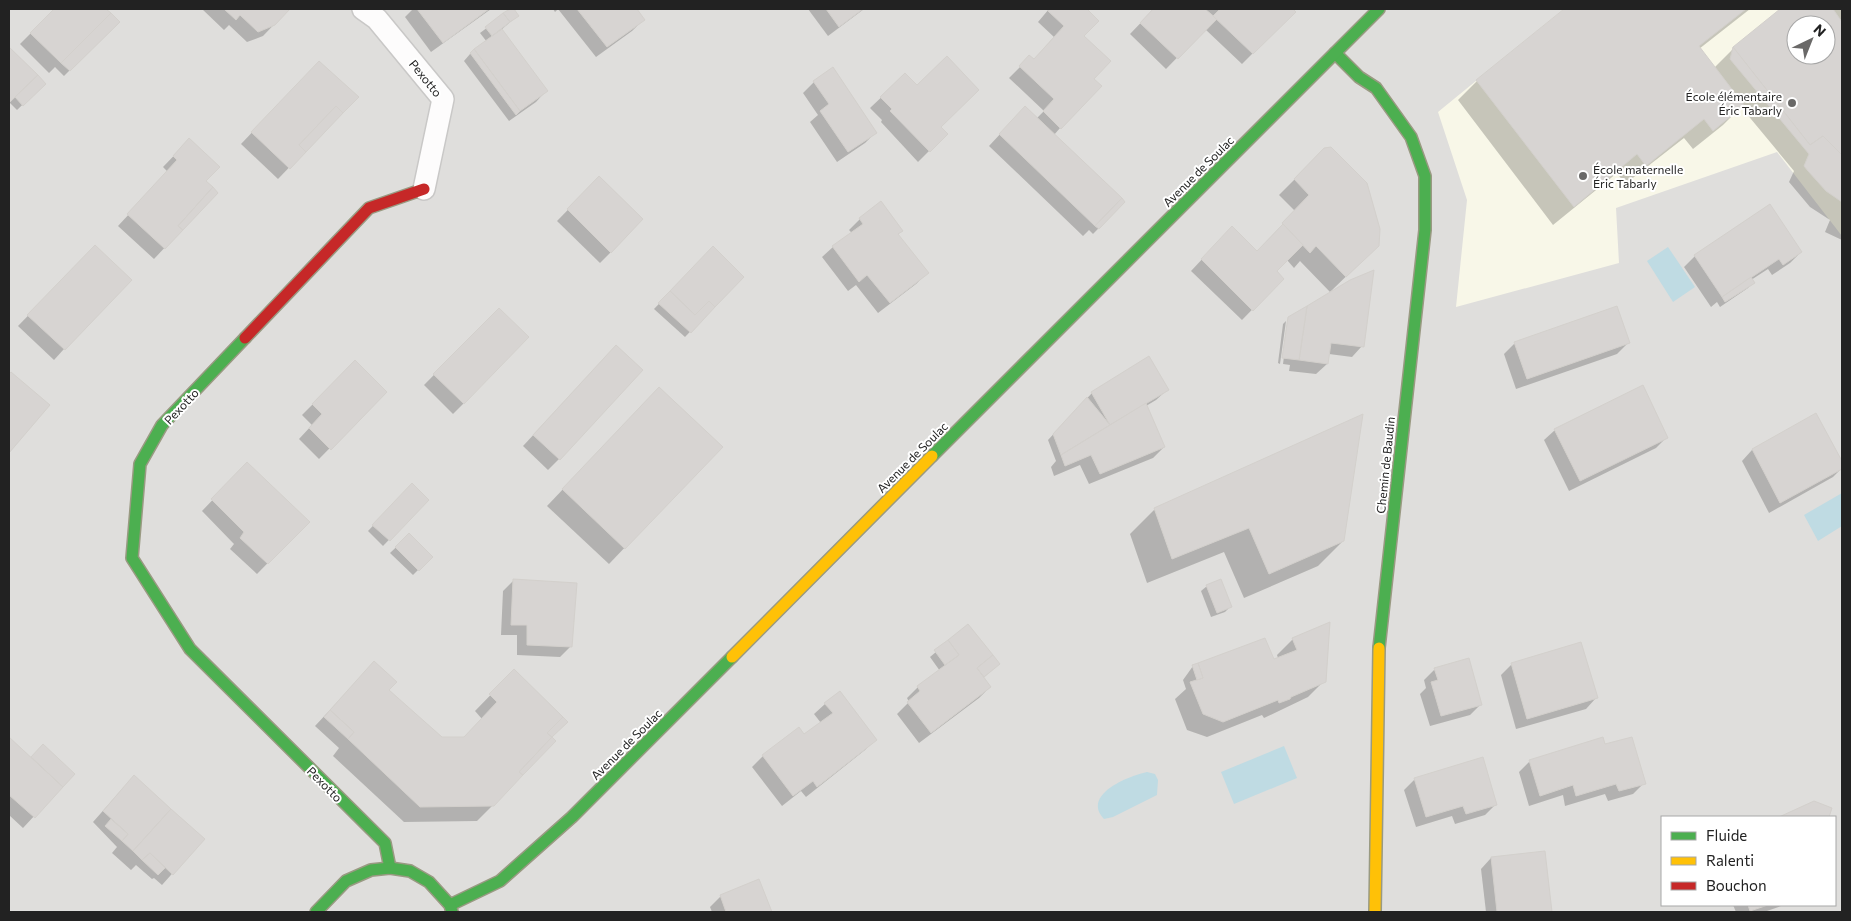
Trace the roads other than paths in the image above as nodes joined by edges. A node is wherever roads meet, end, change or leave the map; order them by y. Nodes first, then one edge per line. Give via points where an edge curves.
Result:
1 (362, 9) edge
2 (1378, 9) edge
3 (1335, 53) junction
4 (424, 189) joint
5 (390, 868) junction
6 (451, 909) edge
7 (316, 912) edge
8 (1375, 912) edge

1 - 4 lane, Pexotto via 377,19 443,99
2 - 3 street, Avenue de Soulac
3 - 6 street, Avenue de Soulac via 572,817 500,881
3 - 8 street, Chemin de Baudin via 1376,88 1411,136 1425,176 1425,230 1379,637
4 - 5 street, Pexotto via 369,208 162,425 140,464 132,558 190,649 385,843
5 - 6 street, Avenue de Soulac via 410,871 430,882
5 - 7 street, Avenue de Soulac via 371,870 346,881

